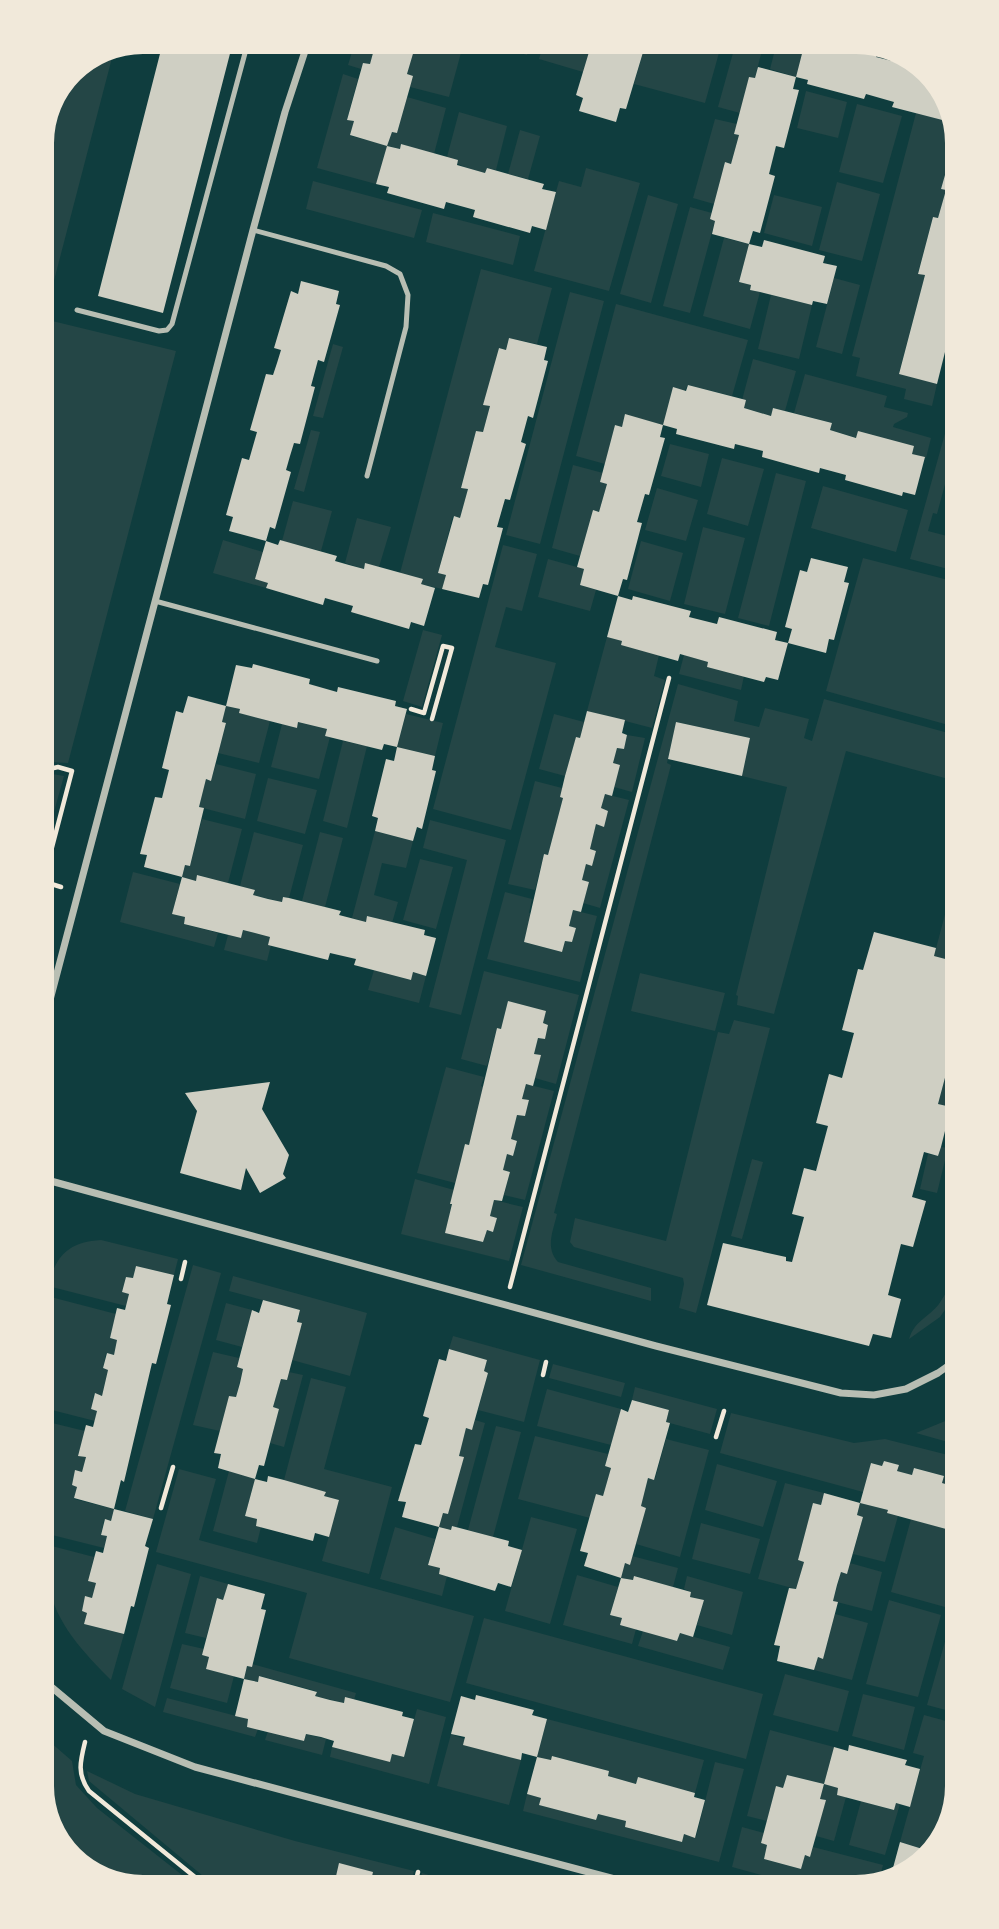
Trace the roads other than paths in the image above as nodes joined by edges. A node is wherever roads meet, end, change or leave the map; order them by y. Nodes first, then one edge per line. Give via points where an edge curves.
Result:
1 (245, 54) edge
2 (304, 54) edge
3 (253, 230) junction
4 (77, 310) dead end
5 (368, 477) dead end
6 (155, 601) junction
7 (377, 661) dead end
8 (54, 985) edge
9 (54, 1182) edge
10 (945, 1368) edge
11 (54, 1689) edge
12 (600, 1875) edge

1 - 4 lane via 172,324 159,331
2 - 3 street
3 - 5 lane via 400,274 408,295 405,327
3 - 6 street
6 - 7 lane
6 - 8 street
9 - 10 street via 841,1394 874,1395 906,1389
11 - 12 street via 104,1731 195,1767

